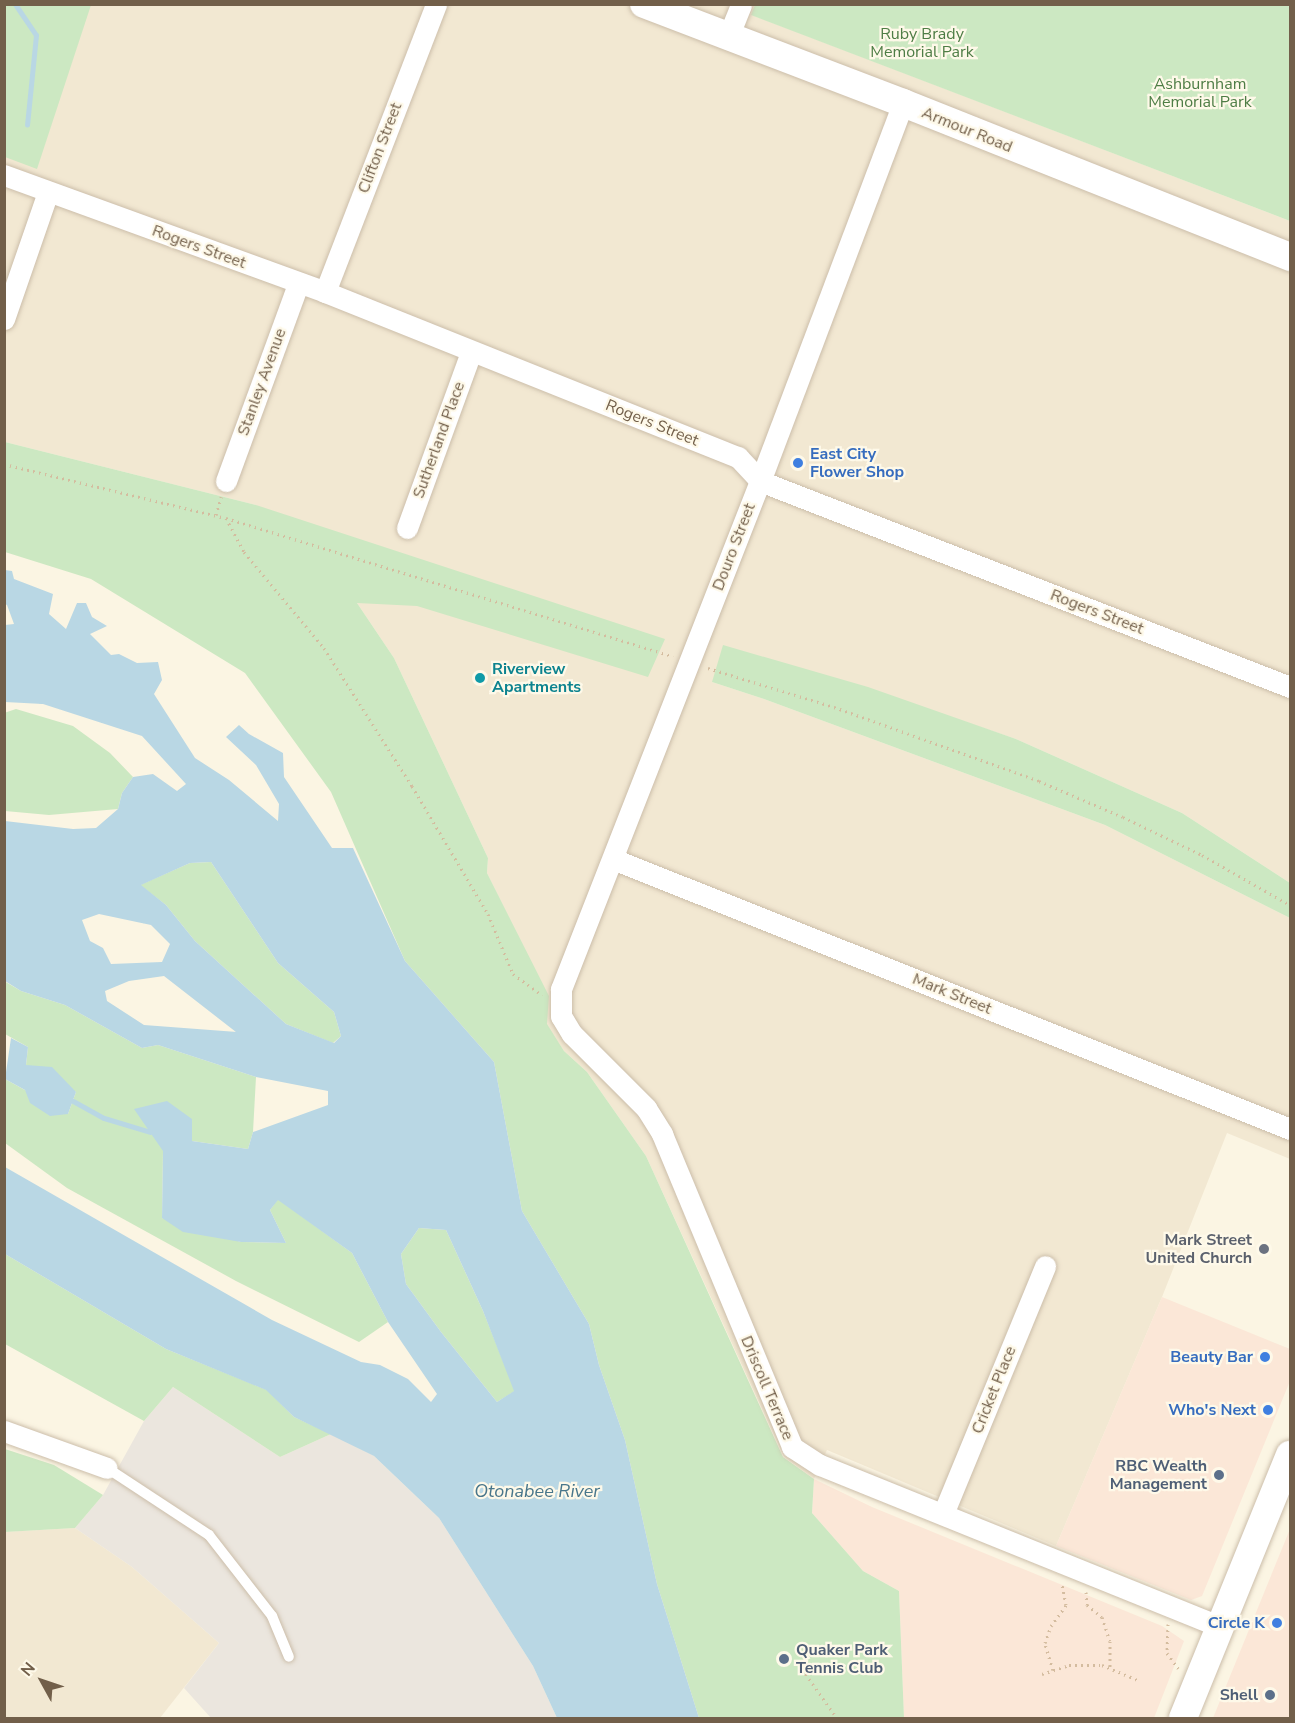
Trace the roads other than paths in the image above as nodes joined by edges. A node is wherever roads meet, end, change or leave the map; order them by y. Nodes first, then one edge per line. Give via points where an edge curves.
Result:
1 (436, 4) edge
2 (644, 4) edge
3 (741, 4) edge
4 (728, 37) junction
5 (903, 103) junction
6 (4, 175) edge
7 (48, 192) junction
8 (1290, 257) edge
9 (298, 284) junction
10 (325, 292) junction
11 (4, 319) edge
12 (471, 352) junction
13 (226, 481) dead end
14 (760, 481) junction
15 (407, 528) dead end
16 (1290, 687) edge
17 (613, 859) junction
18 (561, 989) joint
19 (1290, 1129) edge
20 (1045, 1266) dead end
21 (4, 1431) edge
22 (1290, 1455) edge
23 (107, 1468) joint
24 (943, 1514) junction
25 (1221, 1626) junction
26 (290, 1657) dead end
27 (1183, 1719) edge

1 - 10 street, Clifton Street
2 - 4 main road, Armour Road
3 - 4 street
4 - 5 main road, Armour Road
5 - 8 main road, Armour Road
5 - 14 street, Douro Street
6 - 7 street, Rogers Street
7 - 9 street, Rogers Street
7 - 11 street
9 - 10 street, Rogers Street
9 - 13 street, Stanley Avenue
10 - 12 street, Rogers Street
12 - 14 street, Rogers Street via 738,458
12 - 15 street, Sutherland Place
14 - 16 street, Rogers Street
14 - 17 street, Douro Street
17 - 18 street, Douro Street
17 - 19 street, Mark Street
18 - 24 street, Driscoll Terrace via 561,1016 572,1034 646,1108 662,1134 792,1447 820,1466
20 - 24 street, Cricket Place
21 - 23 street
22 - 25 main road
23 - 26 lane via 209,1535 272,1616
24 - 25 street, Driscoll Terrace
25 - 27 main road

